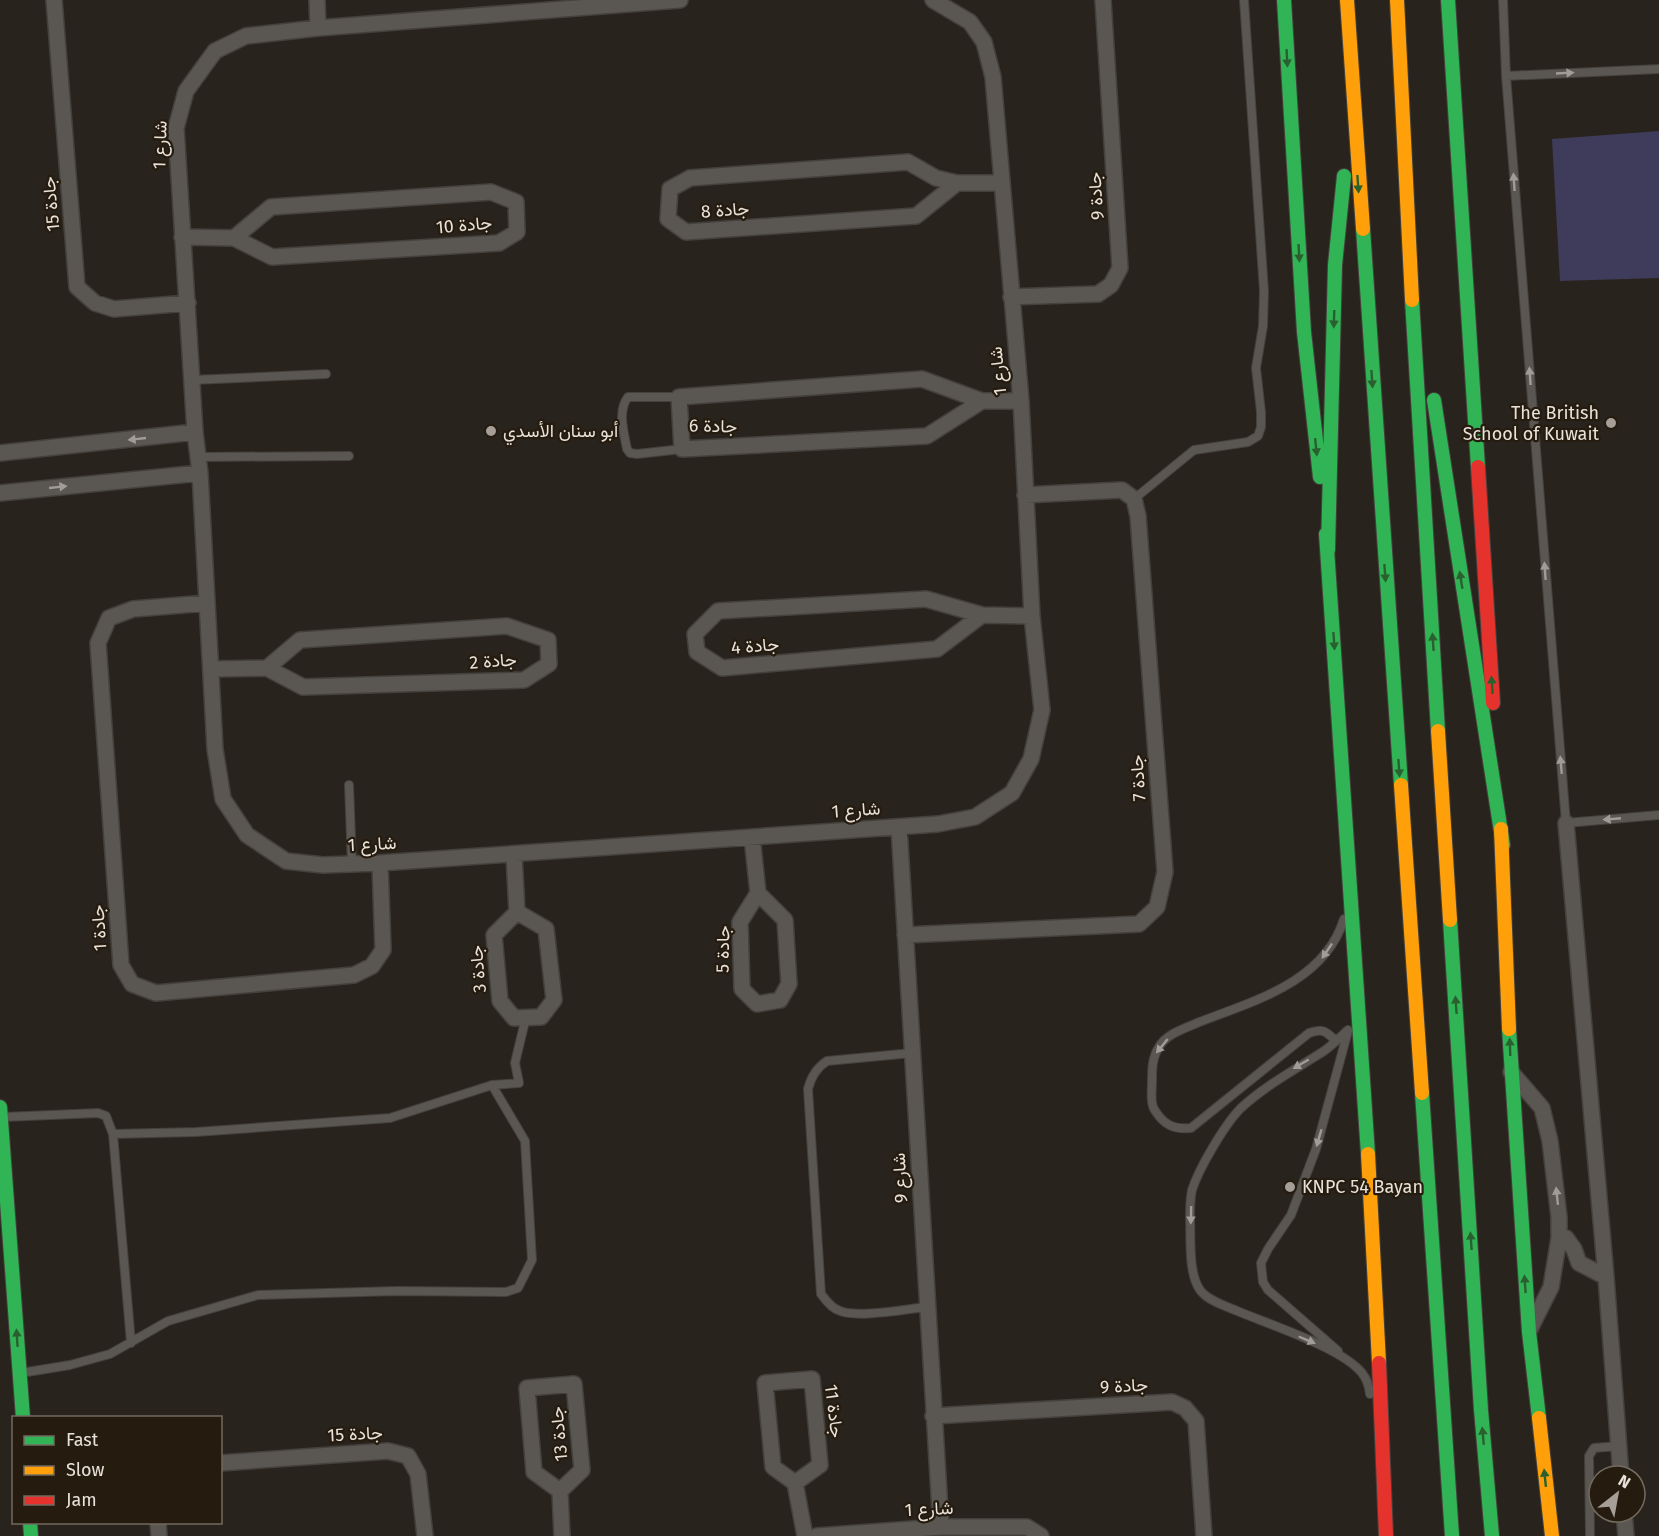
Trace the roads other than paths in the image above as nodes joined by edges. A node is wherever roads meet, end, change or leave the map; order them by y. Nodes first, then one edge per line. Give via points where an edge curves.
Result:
1 (54, 0) edge
2 (317, 0) edge
3 (456, 0) edge
4 (680, 0) edge
5 (933, 0) edge
6 (1103, 0) edge
7 (1244, 0) edge
8 (1284, 0) edge
9 (1347, 0) edge
10 (1397, 0) edge
11 (1448, 0) edge
12 (1503, 0) edge
13 (456, 16) junction
14 (318, 28) junction
15 (1659, 69) edge
16 (1506, 76) junction
17 (1352, 93) junction
18 (957, 183) junction
19 (1002, 183) junction
20 (182, 237) junction
21 (234, 238) junction
22 (1011, 297) junction
23 (188, 303) junction
24 (1412, 310) junction
25 (326, 374) dead end
26 (192, 380) junction
27 (679, 397) junction
28 (1021, 400) junction
29 (982, 401) junction
30 (195, 432) junction
31 (682, 449) junction
32 (0, 453) edge
33 (348, 456) dead end
34 (198, 457) junction
35 (200, 473) junction
36 (0, 493) edge
37 (1025, 495) junction
38 (1134, 499) junction
39 (1328, 550) junction
40 (207, 603) junction
41 (982, 615) junction
42 (1032, 616) junction
43 (267, 668) junction
44 (212, 669) junction
45 (349, 785) dead end
46 (1659, 815) edge
47 (1566, 823) junction
48 (899, 827) junction
49 (752, 837) junction
50 (1503, 845) junction
51 (514, 855) junction
52 (380, 863) junction
53 (352, 864) junction
54 (758, 892) junction
55 (1350, 898) junction
56 (517, 912) junction
57 (1351, 915) junction
58 (905, 935) junction
59 (1349, 1010) dead end
60 (526, 1017) junction
61 (1349, 1020) dead end
62 (1348, 1030) junction
63 (1336, 1041) junction
64 (912, 1053) junction
65 (1511, 1071) junction
66 (492, 1085) junction
67 (0, 1107) edge
68 (1, 1117) edge
69 (114, 1134) junction
70 (1559, 1238) junction
71 (1606, 1277) junction
72 (927, 1307) junction
73 (1529, 1332) junction
74 (131, 1343) junction
75 (1354, 1366) junction
76 (19, 1373) junction
77 (1370, 1405) dead end
78 (23, 1416) edge
79 (933, 1416) junction
80 (1372, 1416) dead end
81 (1619, 1446) junction
82 (222, 1463) edge
83 (1620, 1464) edge
84 (795, 1483) junction
85 (560, 1491) junction
86 (941, 1527) junction
87 (1385, 1533) edge
88 (425, 1536) edge
89 (562, 1536) edge
90 (805, 1536) edge
91 (817, 1536) edge
92 (1041, 1536) edge
93 (1203, 1536) edge
94 (1452, 1536) edge
95 (1492, 1536) edge
96 (1552, 1536) edge
97 (1590, 1536) edge

1 - 23 street, جادة 15 via 77,286 96,303 114,309
2 - 14 street
3 - 13 street
4 - 13 street, شارع 1
5 - 19 street, شارع 1 via 970,22 984,42 993,77
6 - 22 street, جادة 9 via 1120,268 1111,285 1098,294
7 - 38 lane via 1264,291 1256,368 1261,427 1258,436 1248,442 1194,450
8 -> 39 main road via 1304,332
9 - 17 main road
10 - 24 main road
50 -> 11 main road
12 - 16 lane
13 - 14 street, شارع 1
14 - 20 street, شارع 1 via 246,36 215,51 186,91 176,128
16 -> 15 lane
47 -> 16 lane
17 -> 39 main road via 1335,265
17 -> 94 main road
18 - 18 street, جادة 8 via 936,178 908,162 690,178 670,189 669,219 686,232 916,216
18 - 19 street, جادة 8
19 - 22 street, شارع 1
20 - 21 street, جادة 10
20 - 23 street, شارع 1
21 - 21 street, جادة 10 via 271,207 491,192 516,202 517,232 499,243 272,258
22 - 28 street, شارع 1
23 - 26 street, شارع 1
50 -> 24 main road via 1435,406
95 -> 24 main road
25 - 26 lane
26 - 30 street, شارع 1
27 - 29 street, جادة 6 via 922,379
27 - 31 street, جادة 6
27 - 31 lane via 628,398 622,411 630,453
28 - 29 street, جادة 6
28 - 37 street, شارع 1
29 - 31 street, جادة 6 via 927,436
30 -> 32 street
30 - 34 street, شارع 1
33 - 34 lane
34 - 35 street, شارع 1
36 -> 35 street
35 - 40 street, شارع 1
37 - 38 street via 1122,490
37 - 42 street, شارع 1
38 - 58 street, جادة 7 via 1165,872 1157,906 1139,924
39 -> 55 main road
40 - 44 street, شارع 1
40 - 52 street, جادة 1 via 133,609 109,618 98,643 121,965 132,984 156,993 354,975 372,966 383,950
41 - 41 street, جادة 4 via 926,599 718,611 695,634 698,652 722,668 937,649
41 - 42 street, جادة 4
42 - 48 street, شارع 1 via 1042,710 1031,759 1012,794 975,817
43 - 43 street, جادة 2 via 300,640 507,626 548,640 549,664 524,680 303,687
43 - 44 street, جادة 2
44 - 53 street, شارع 1 via 215,749 223,799 247,835 286,861
45 - 53 lane
46 -> 47 lane
47 - 71 street
48 - 49 street, شارع 1
48 - 58 street, شارع 9
49 - 51 street, شارع 1
49 - 54 street
65 -> 50 main road
51 - 52 street, شارع 1
51 - 56 street
52 - 53 street, شارع 1
54 - 54 street, جادة 5 via 785,920 789,984 780,999 757,1004 742,988 740,922
55 - 57 main road
55 -> 63 lane via 1340,931 1325,956 1307,973 1278,990 1177,1032 1160,1044 1152,1060 1152,1106 1166,1124 1179,1130 1191,1128 1309,1033 1325,1030
56 - 60 street, جادة 3 via 494,934 500,1000 514,1018
56 - 60 street via 546,929 554,1000 542,1017
57 - 59 lane
57 - 87 main road via 1373,1227
58 - 64 street, شارع 9
60 - 66 lane via 515,1063 519,1083
61 - 62 lane
62 - 63 lane
62 -> 75 lane via 1316,1149 1291,1215 1261,1263 1268,1290
63 -> 75 lane via 1240,1109 1207,1158 1192,1193 1192,1268 1200,1290 1219,1303 1312,1342
64 - 72 street, شارع 9
64 - 72 lane via 827,1061 819,1067 808,1089 822,1294 839,1312 852,1315
70 -> 65 street via 1550,1141 1542,1108
73 -> 65 main road
66 - 69 lane via 390,1118
66 - 74 lane via 525,1141 532,1260 518,1288 506,1292 258,1295 168,1321
67 - 68 main road
68 - 69 lane via 98,1113 106,1116
76 -> 68 main road
69 - 74 lane
70 - 71 street via 1570,1242 1579,1263
70 - 73 street via 1551,1287
71 - 81 street
72 - 79 street, شارع 9
96 -> 73 main road
74 - 76 lane via 110,1354 70,1365
75 - 77 lane via 1369,1387
76 - 78 main road
79 - 86 street, شارع 9
79 - 93 street, جادة 9 via 1172,1402 1185,1408 1196,1421
80 - 87 lane
81 - 83 street
81 - 97 lane via 1594,1448 1589,1456
82 - 88 street, جادة 15 via 388,1451 408,1456 418,1474
84 - 84 street, جادة 11 via 773,1467 765,1383 812,1378 820,1465
84 - 90 street
85 - 85 street, جادة 13 via 534,1472 527,1388 574,1384 582,1470
85 - 89 street
86 - 91 street, شارع 1
86 - 92 street, شارع 1 via 1027,1527

